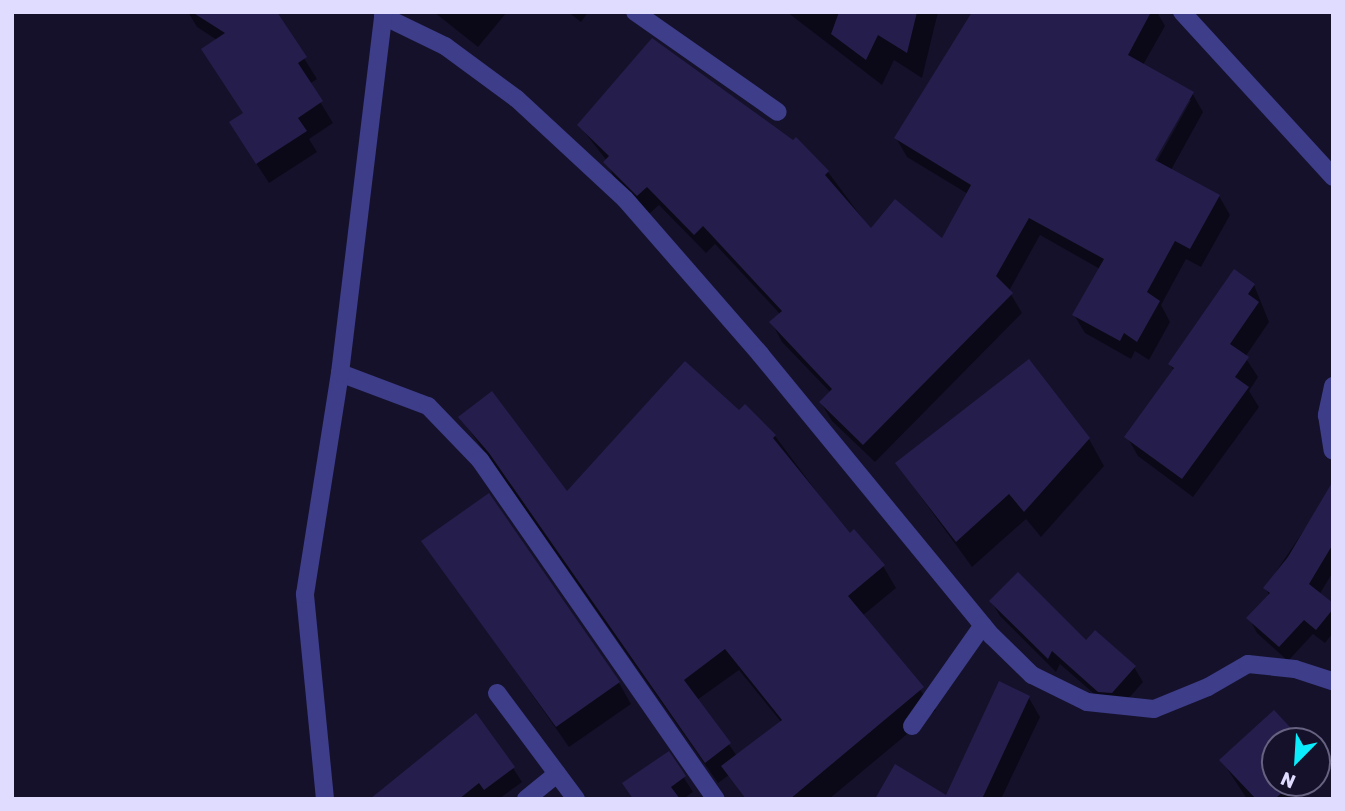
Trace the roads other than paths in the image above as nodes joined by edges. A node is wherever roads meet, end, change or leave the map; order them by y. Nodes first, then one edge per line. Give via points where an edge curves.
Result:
1 (635, 12) edge
2 (1182, 12) edge
3 (383, 14) edge
4 (778, 112) dead end
5 (1333, 177) edge
6 (340, 373) junction
7 (1333, 386) edge
8 (1330, 416) edge
9 (1333, 451) edge
10 (984, 625) junction
11 (1333, 681) edge
12 (497, 693) dead end
13 (912, 726) dead end
14 (557, 774) junction
15 (325, 799) edge
16 (526, 799) edge
17 (576, 799) edge
18 (716, 799) edge

1 - 4 street
2 - 5 street
3 - 6 street
3 - 10 street via 445,46 517,99 625,199
6 - 15 street via 305,594
6 - 18 street via 428,406 480,460
7 - 8 street
8 - 9 street
10 - 11 street via 1032,675 1087,702 1154,709 1208,688 1248,664 1294,668
10 - 13 street
12 - 14 street
14 - 16 street
14 - 17 street

